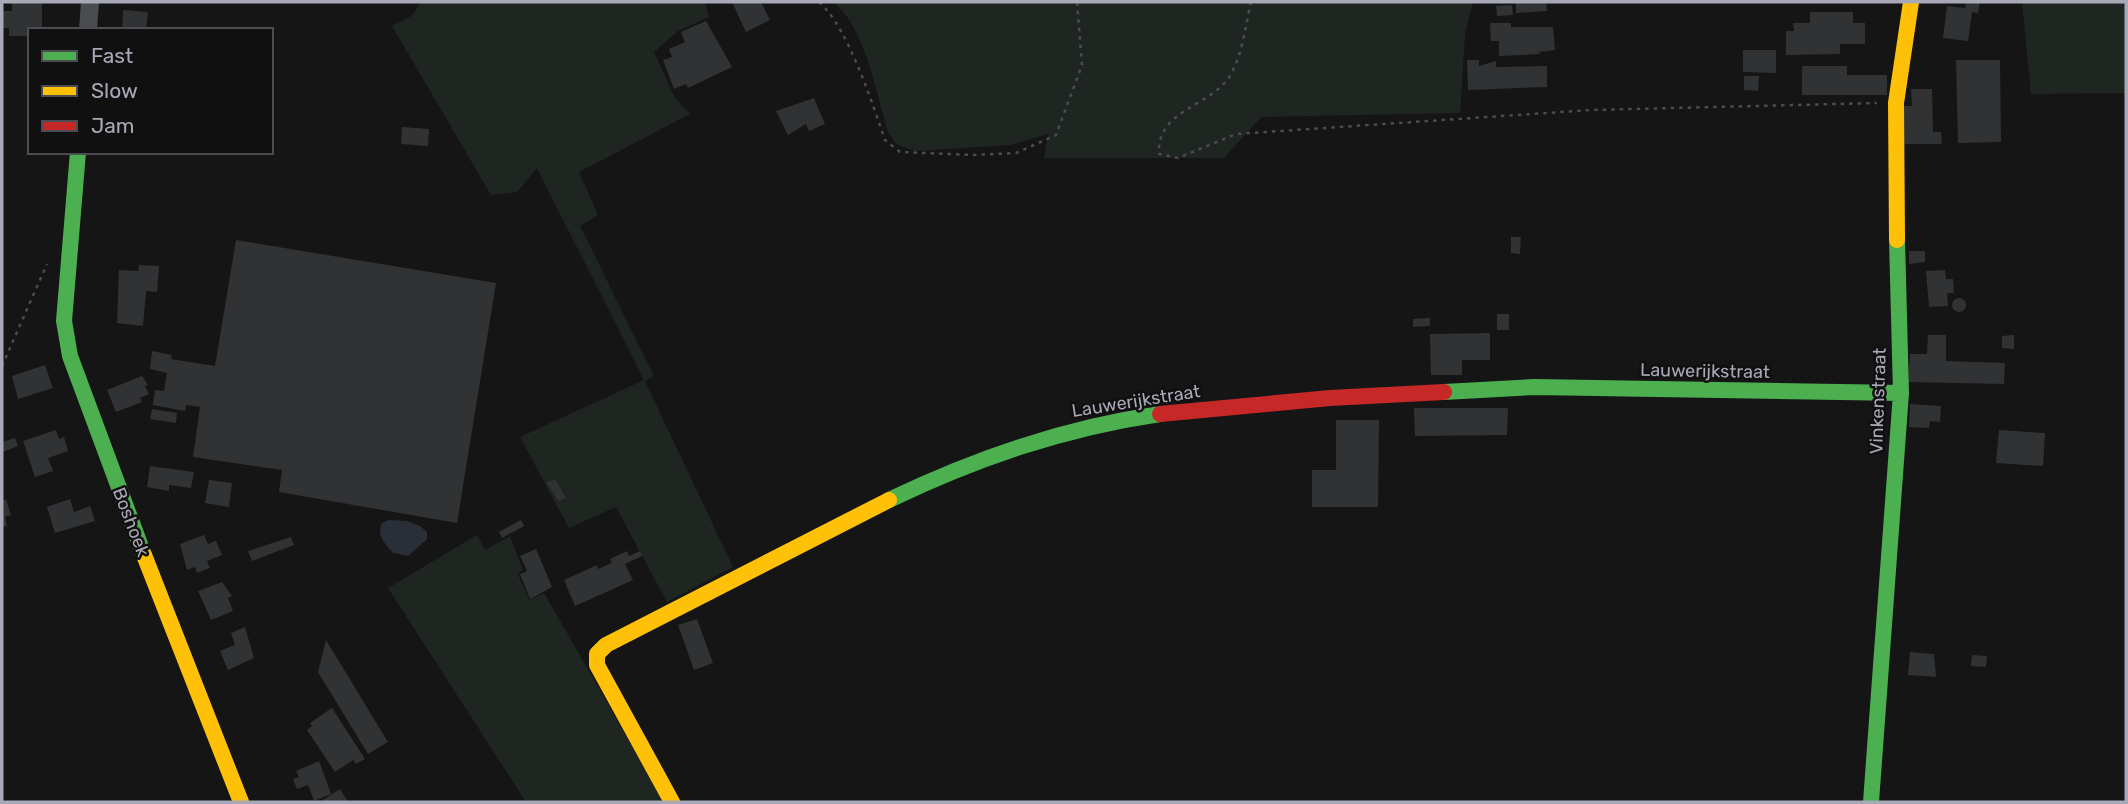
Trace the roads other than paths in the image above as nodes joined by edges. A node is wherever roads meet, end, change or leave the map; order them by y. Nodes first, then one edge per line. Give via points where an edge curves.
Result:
1 (90, 2) edge
2 (1911, 2) edge
3 (88, 28) edge
4 (78, 154) edge
5 (1900, 393) junction
6 (240, 802) edge
7 (672, 802) edge
8 (1871, 802) edge

1 - 3 street
2 - 5 street, Vinkenstraat via 1896,103
4 - 6 street, Boshoek via 65,308 70,356
5 - 7 street, Lauwerijkstraat via 1534,387 1357,397 1159,414 1024,443 952,470 841,523 606,645 597,654 597,665
5 - 8 street, Vinkenstraat

